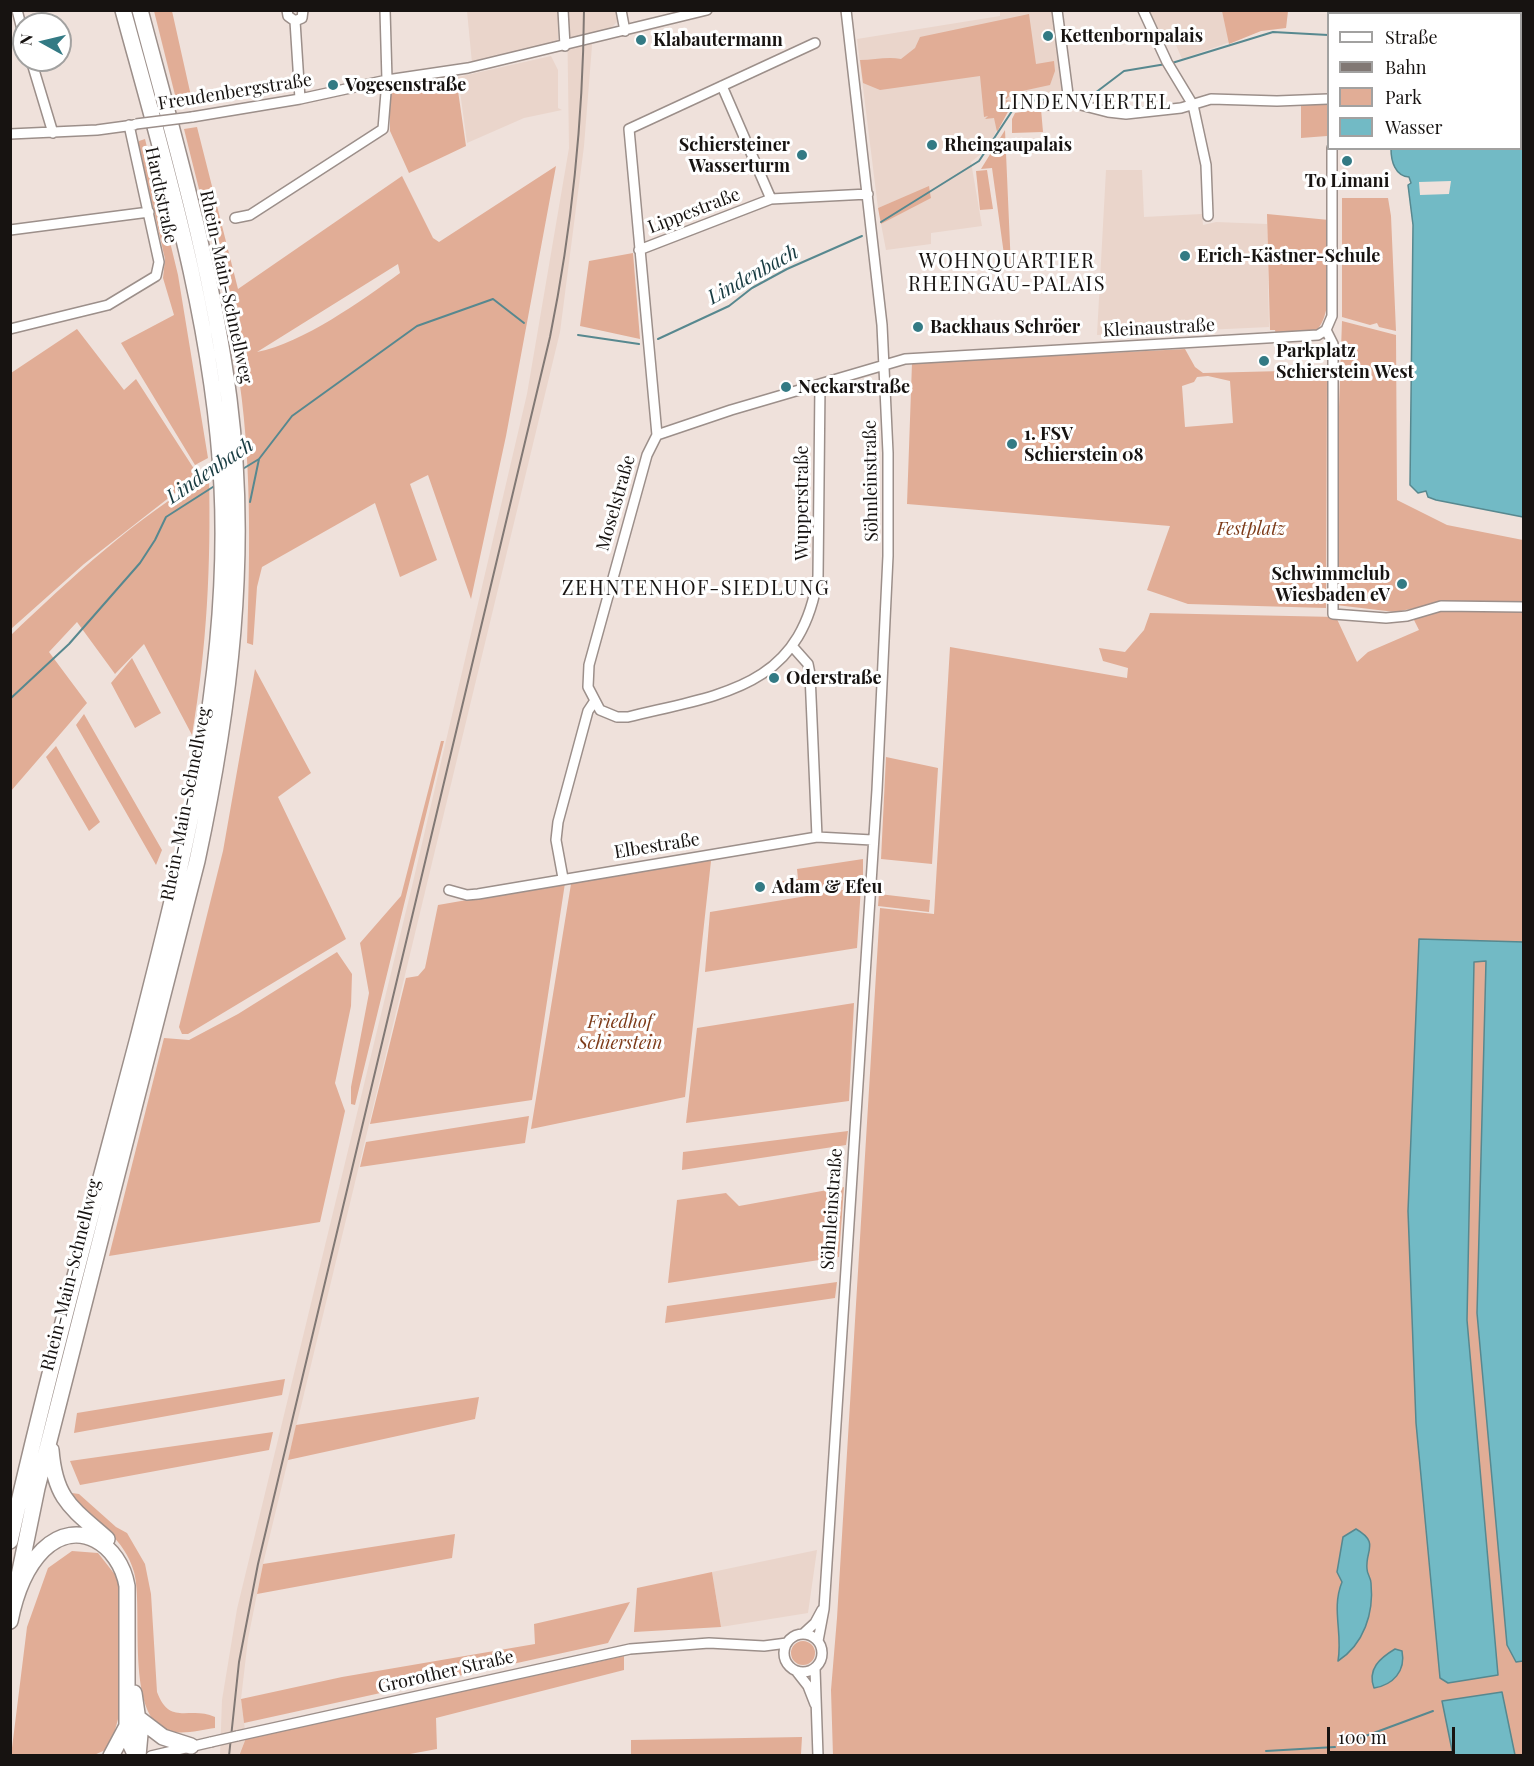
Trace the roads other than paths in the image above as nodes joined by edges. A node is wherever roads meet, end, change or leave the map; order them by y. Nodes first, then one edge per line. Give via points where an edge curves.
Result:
1 (123, 10) edge
2 (140, 10) edge
3 (288, 10) edge
4 (303, 10) edge
5 (385, 10) edge
6 (563, 10) edge
7 (621, 10) edge
8 (846, 10) edge
9 (1058, 10) edge
10 (1143, 10) edge
11 (705, 11) edge
12 (295, 21) junction
13 (625, 31) junction
14 (815, 43) dead end
15 (565, 46) junction
16 (35, 72) edge
17 (387, 80) junction
18 (722, 86) junction
19 (1069, 97) junction
20 (300, 99) junction
21 (1327, 99) edge
22 (1047, 105) dead end
23 (1193, 105) junction
24 (133, 125) junction
25 (53, 133) junction
26 (10, 134) edge
27 (1332, 150) edge
28 (868, 194) junction
29 (771, 199) junction
30 (149, 212) junction
31 (1208, 216) dead end
32 (235, 218) dead end
33 (10, 230) edge
34 (639, 250) junction
35 (10, 329) edge
36 (1326, 330) junction
37 (884, 363) junction
38 (820, 384) junction
39 (657, 435) junction
40 (226, 444) junction
41 (229, 490) junction
42 (1524, 607) edge
43 (792, 646) junction
44 (594, 702) junction
45 (818, 837) junction
46 (872, 840) junction
47 (563, 878) junction
48 (449, 890) dead end
49 (50, 1435) junction
50 (10, 1541) edge
51 (15, 1595) junction
52 (824, 1602) junction
53 (10, 1620) edge
54 (803, 1634) junction
55 (818, 1641) junction
56 (787, 1643) junction
57 (751, 1645) junction
58 (784, 1658) junction
59 (815, 1669) junction
60 (797, 1672) junction
61 (817, 1712) junction
62 (133, 1722) junction
63 (191, 1746) junction
64 (111, 1755) edge
65 (137, 1755) edge
66 (150, 1755) edge
67 (818, 1755) edge

1 - 40 highway, Rhein-Main-Schnellweg via 190,267
2 - 40 highway, Rhein-Main-Schnellweg via 214,309
3 - 12 street via 288,16
4 - 12 street via 302,18
5 - 17 street
6 - 15 street
7 - 13 street
8 - 28 street, Söhnleinstraße
9 - 19 street
10 - 23 street via 1168,64
11 - 13 street, Freudenbergstraße
12 - 20 street
13 - 15 street, Freudenbergstraße
14 - 18 street
15 - 17 street, Freudenbergstraße via 468,68
16 - 25 street
17 - 20 street, Freudenbergstraße
17 - 32 street via 381,132 250,215
18 - 29 street
18 - 34 street, Moselstraße via 629,129
19 - 22 street
19 - 23 street via 1108,112 1126,114
20 - 24 street, Freudenbergstraße, bridge
21 - 23 street via 1211,99
23 - 31 street via 1206,165
24 - 25 street, Freudenbergstraße
24 - 30 street, Hardtstraße
25 - 26 street, Freudenbergstraße
27 - 36 street via 1332,316
28 - 29 street, Lippestraße
28 - 37 street, Söhnleinstraße
29 - 34 street, Lippestraße
30 - 33 street
30 - 35 street, Hardtstraße via 158,272 139,288 108,305
34 - 39 street, Moselstraße
36 - 37 street, Kleinaustraße via 1295,338 929,356
36 - 42 street via 1333,344 1333,614 1386,618 1442,606
37 - 38 street
37 - 46 street, Söhnleinstraße via 888,556
38 - 39 street
38 - 43 street, Wupperstraße via 819,566 811,606
39 - 44 street, Moselstraße via 644,466 589,665 588,687
40 - 41 highway, Rhein-Main-Schnellweg
41 - 49 highway, Rhein-Main-Schnellweg via 235,625 216,770 185,912
41 - 50 highway, Rhein-Main-Schnellweg via 217,666 194,805
43 - 44 street, Wupperstraße via 760,676 723,694 628,717 606,713
43 - 45 street via 808,664 810,674
44 - 47 street via 588,711 558,822 556,840
45 - 46 street, Elbestraße
45 - 47 street, Elbestraße
46 - 52 street, Söhnleinstraße
47 - 48 street, Elbestraße via 478,894
49 - 51 highway, Rhein-Main-Schnellweg
49 - 62 highway via 54,1477 64,1500 118,1549 128,1568 132,1591
51 - 53 highway, Rhein-Main-Schnellweg
51 - 62 highway via 40,1553 58,1540 87,1537 113,1552 127,1586
52 - 54 street, Söhnleinstraße via 815,1623
52 - 55 street, Söhnleinstraße
54 - 55 street
54 - 56 street
55 - 59 street via 823,1654
56 - 57 street, Grorother Straße
56 - 58 street
57 - 58 street, Grorother Straße
57 - 63 street, Grorother Straße, bridge via 709,1642 630,1649
58 - 60 street
59 - 60 street
59 - 61 street
60 - 61 street via 808,1686
61 - 67 street
62 - 63 highway
62 - 64 highway
62 - 65 highway via 128,1739
63 - 66 street, Grorother Straße

